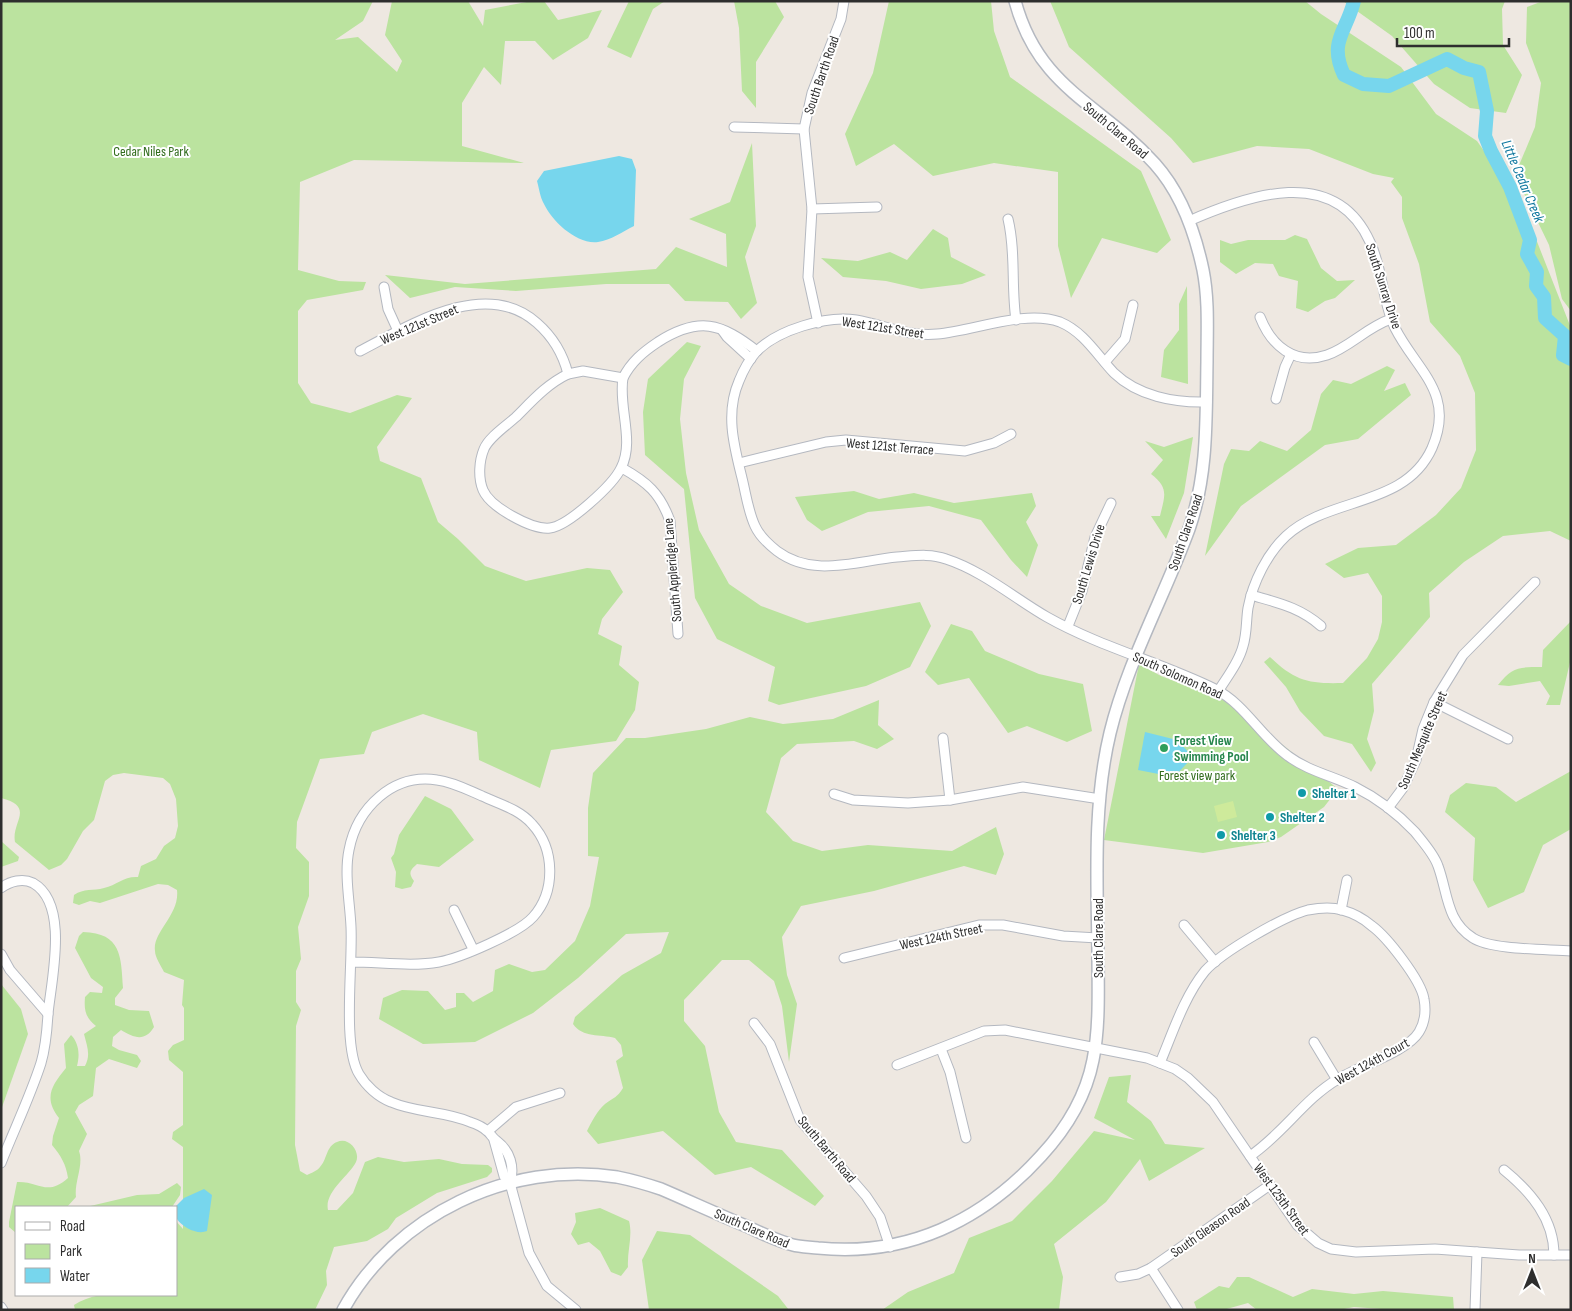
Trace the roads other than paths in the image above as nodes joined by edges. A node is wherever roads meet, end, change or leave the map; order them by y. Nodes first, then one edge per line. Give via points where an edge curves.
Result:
1 (844, 1) edge
2 (1015, 1) edge
3 (734, 127) dead end
4 (804, 129) junction
5 (877, 207) dead end
6 (812, 209) junction
7 (1008, 219) dead end
8 (1189, 221) junction
9 (384, 287) dead end
10 (1133, 305) dead end
11 (1260, 317) dead end
12 (1391, 319) junction
13 (1016, 320) junction
14 (818, 323) junction
15 (722, 330) junction
16 (398, 331) junction
17 (360, 351) dead end
18 (757, 351) junction
19 (1291, 354) junction
20 (751, 359) junction
21 (1105, 362) junction
22 (568, 374) junction
23 (623, 378) junction
24 (1276, 399) dead end
25 (1207, 402) junction
26 (1011, 434) dead end
27 (739, 463) junction
28 (622, 468) junction
29 (1111, 503) dead end
30 (750, 512) joint
31 (1535, 582) dead end
32 (1251, 595) junction
33 (1068, 626) junction
34 (1321, 626) dead end
35 (678, 634) dead end
36 (1138, 656) junction
37 (1219, 690) junction
38 (1434, 702) junction
39 (943, 738) dead end
40 (1508, 739) dead end
41 (834, 794) dead end
42 (1100, 799) junction
43 (950, 800) junction
44 (1388, 808) junction
45 (1347, 880) dead end
46 (1, 888) edge
47 (454, 910) dead end
48 (1341, 910) junction
49 (1184, 926) dead end
50 (1098, 938) junction
51 (473, 950) junction
52 (1571, 950) edge
53 (1, 954) edge
54 (844, 958) dead end
55 (352, 962) junction
56 (1214, 962) junction
57 (48, 1014) junction
58 (754, 1023) dead end
59 (1314, 1042) dead end
60 (1095, 1048) junction
61 (941, 1049) junction
62 (1160, 1063) junction
63 (897, 1065) dead end
64 (1337, 1080) junction
65 (560, 1093) dead end
66 (488, 1131) junction
67 (966, 1138) dead end
68 (1250, 1156) junction
69 (1, 1163) edge
70 (1504, 1170) dead end
71 (510, 1183) junction
72 (1270, 1185) junction
73 (890, 1246) junction
74 (1477, 1252) junction
75 (1571, 1255) edge
76 (1554, 1256) junction
77 (1151, 1268) junction
78 (1120, 1277) dead end
79 (343, 1310) edge
80 (576, 1310) edge
81 (1178, 1310) edge
82 (1475, 1310) edge

1 - 4 street, South Barth Road via 841,19 812,93
2 - 8 street, South Clare Road via 1028,37 1046,65 1067,90 1123,133 1153,162 1172,188
3 - 4 street
4 - 6 street, South Barth Road
5 - 6 street
6 - 14 street, South Barth Road via 808,277
7 - 13 street via 1012,237
8 - 12 street, South Sunray Drive via 1236,201 1275,193 1304,192 1333,202 1356,219 1371,243
8 - 25 street, South Clare Road via 1205,285
9 - 16 street via 388,309
10 - 21 street via 1125,339
11 - 19 street via 1267,334
12 - 19 street via 1372,326 1326,355 1302,357
12 - 32 street, South Sunray Drive via 1434,387 1439,414 1432,448 1416,472 1398,486 1301,524 1287,535 1256,580
13 - 14 street, West 121st Street via 920,335 851,319
13 - 21 street, West 121st Street via 1034,318 1072,328
14 - 18 street, West 121st Street via 787,332
15 - 18 street via 733,333
15 - 20 street
15 - 23 street via 709,326 688,327 672,333 637,358
16 - 17 street, West 121st Street
16 - 22 street, West 121st Street via 460,306 493,304 512,308 530,316 549,334
18 - 20 street, West 121st Street
19 - 24 street
20 - 27 street, West 121st Street via 737,384 732,409 733,437
21 - 25 street, West 121st Street via 1137,389 1156,396
22 - 23 street via 583,371
22 - 28 street via 551,384 485,447 480,474 483,491 515,518 549,528 561,525 575,515
23 - 28 street via 626,434
25 - 36 street, South Clare Road via 1204,460 1196,505
26 - 27 street, West 121st Terrace via 981,448 965,451 846,440
27 - 30 street, West 121st Street
28 - 35 street, South Appleridge Lane via 644,480 654,490 670,521
29 - 33 street, South Lewis Drive via 1095,537 1082,591
30 - 33 street, South Solomon Road via 756,530 767,544 784,557 808,566 831,567 923,555 944,558
31 - 38 street, South Mesquite Street via 1463,655
32 - 34 street via 1307,613
32 - 37 street, South Sunray Drive via 1243,648
33 - 36 street, South Solomon Road
36 - 37 street, South Solomon Road
36 - 42 street, South Clare Road via 1110,732
37 - 44 street, South Solomon Road via 1286,755 1310,769 1356,787
38 - 40 street
38 - 44 street, South Mesquite Street via 1423,729 1416,760 1403,788
39 - 43 street
41 - 43 street via 879,802
42 - 43 street via 1023,787
42 - 50 street, South Clare Road
44 - 52 street, South Solomon Road via 1414,831 1437,860 1448,906 1464,932 1477,942 1498,946
45 - 48 street
46 - 57 street via 16,881 29,881 38,886 52,911 54,974
47 - 51 street
48 - 56 street, West 124th Court via 1325,908 1294,915
48 - 64 street, West 124th Court via 1363,919 1382,935 1419,985 1425,1010 1418,1033 1410,1042
49 - 56 street
50 - 54 street, West 124th Street via 1063,936 1003,925 979,926
50 - 60 street, South Clare Road
51 - 55 street via 439,962
51 - 55 street via 509,934 533,917 547,892 550,878 548,854 533,824 511,808 441,780 420,779 398,784 379,797 366,812 352,839 348,858
53 - 57 street via 10,970
55 - 66 street via 350,1046 354,1065 363,1081 391,1102 458,1117
56 - 62 street, West 124th Court via 1191,993
57 - 69 street via 48,1034 40,1064
58 - 73 street, South Barth Road via 770,1044 800,1120 866,1196 880,1217
59 - 64 street
60 - 61 street, West 125th Street via 1005,1030 984,1031
60 - 62 street, West 125th Street
60 - 73 street, South Clare Road via 1082,1095 1058,1138 1018,1181 983,1209 934,1234
61 - 63 street, West 125th Street
61 - 67 street
62 - 68 street, West 125th Street via 1200,1088
64 - 68 street, West 124th Court
65 - 66 street via 516,1106
66 - 71 street via 494,1140 504,1176
68 - 72 street, West 125th Street
70 - 76 street via 1519,1182 1545,1218 1553,1234
71 - 73 street, South Clare Road via 568,1174 617,1177 661,1189 794,1246 842,1250
71 - 79 street, South Clare Road via 465,1199 399,1239 377,1261
71 - 80 street via 529,1254 547,1286
72 - 74 street, West 125th Street via 1307,1236 1331,1249
72 - 77 street, South Gleason Road
74 - 76 street, West 125th Street
74 - 82 street
75 - 76 street, West 125th Street
77 - 78 street, South Gleason Road
77 - 81 street

